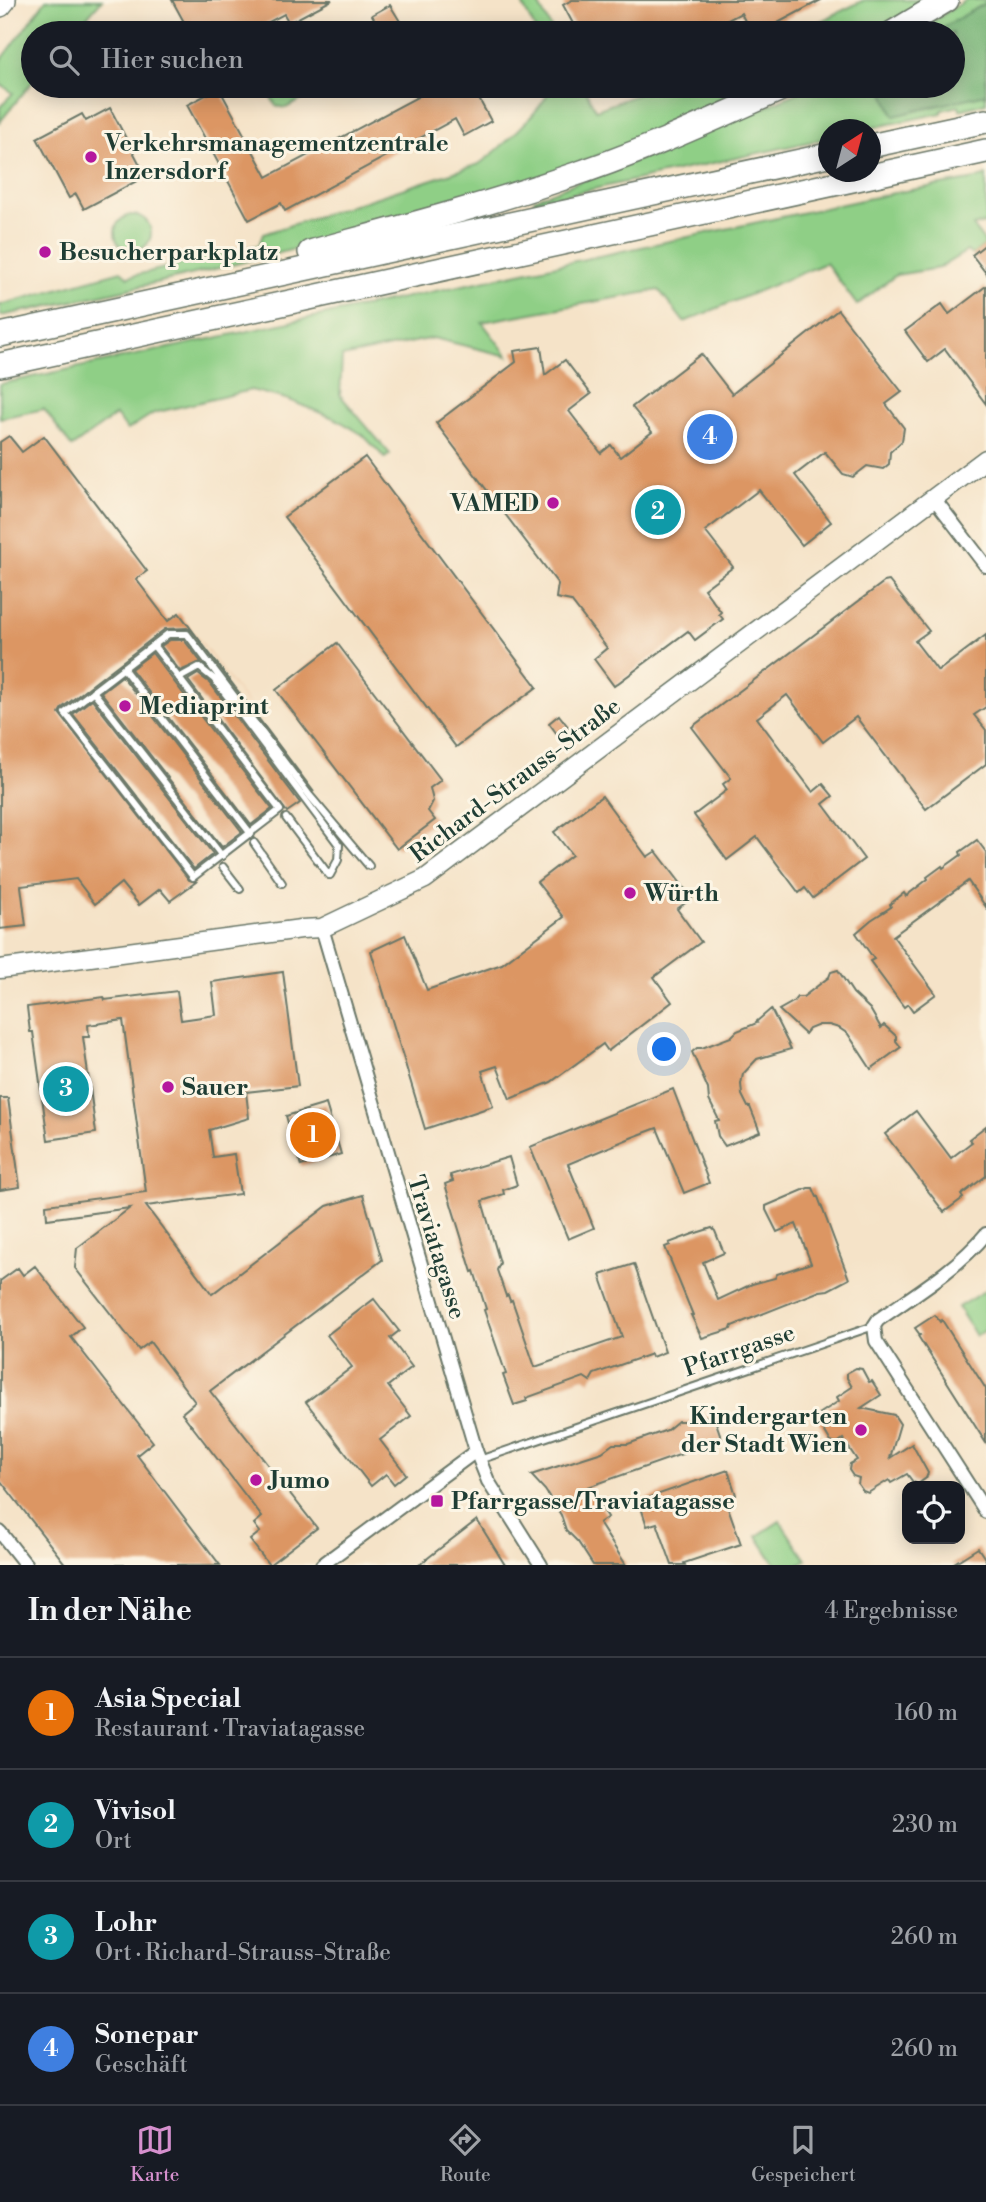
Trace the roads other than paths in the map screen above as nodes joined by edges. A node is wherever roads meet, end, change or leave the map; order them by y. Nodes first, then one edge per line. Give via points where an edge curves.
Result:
1 (4, 0) edge
2 (947, 0) edge
3 (0, 5) edge
4 (912, 21) edge
5 (761, 98) edge
6 (986, 121) edge
7 (881, 144) edge
8 (986, 151) edge
9 (818, 157) edge
10 (164, 298) junction
11 (0, 335) edge
12 (0, 365) edge
13 (986, 459) edge
14 (933, 497) junction
15 (986, 566) edge
16 (153, 645) junction
17 (123, 667) junction
18 (179, 678) junction
19 (93, 691) junction
20 (286, 818) dead end
21 (251, 834) junction
22 (254, 843) dead end
23 (222, 856) junction
24 (369, 866) dead end
25 (223, 867) dead end
26 (282, 883) dead end
27 (240, 889) dead end
28 (323, 928) junction
29 (0, 969) edge
30 (986, 1234) edge
31 (874, 1326) junction
32 (478, 1455) junction
33 (986, 1512) edge
34 (0, 1532) edge
35 (26, 1565) edge
36 (322, 1565) edge
37 (541, 1565) edge

1 - 3 highway
2 - 4 highway
5 - 10 highway via 564,179 208,281
6 - 7 highway
8 - 12 highway
9 - 10 highway
10 - 11 highway
13 - 14 main road, Richard-Strauss-Straße
14 - 15 street
14 - 28 main road, Richard-Strauss-Straße via 440,868
16 - 17 lane
16 - 18 lane
16 - 24 lane via 175,632 192,638 310,796
17 - 19 lane
17 - 21 lane
18 - 20 lane via 199,667 231,701 339,845 330,875
18 - 21 lane via 279,808
19 - 23 lane
19 - 23 lane via 65,713 74,726 193,877
21 - 23 lane
22 - 26 lane
25 - 27 lane
28 - 29 main road, Richard-Strauss-Straße
28 - 32 street, Traviatagasse
30 - 31 street, Pfarrgasse
31 - 32 lane, Pfarrgasse
31 - 33 street via 876,1341
32 - 36 street, Pfarrgasse
32 - 37 street, Traviatagasse via 488,1480
34 - 35 street

